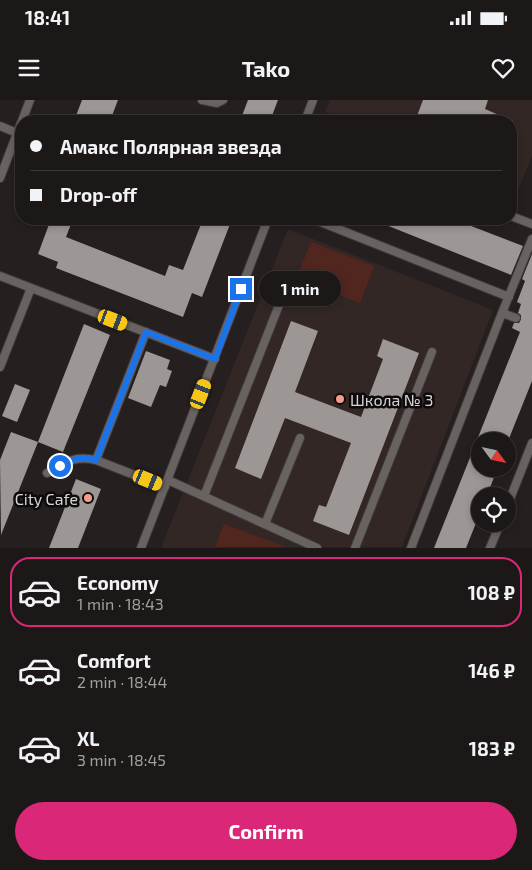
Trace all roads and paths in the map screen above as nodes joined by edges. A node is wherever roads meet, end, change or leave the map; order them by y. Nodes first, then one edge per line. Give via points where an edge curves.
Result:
1 (30, 100) edge
2 (202, 100) edge
3 (223, 100) edge
4 (313, 100) edge
5 (25, 115) edge
6 (307, 115) edge
7 (0, 126) edge
8 (15, 132) edge
9 (15, 140) edge
10 (0, 178) edge
11 (517, 218) edge
12 (532, 224) edge
13 (266, 225) edge
14 (328, 225) edge
15 (531, 242) edge
16 (0, 276) edge
17 (31, 288) junction
18 (509, 297) junction
19 (281, 300) dead end
20 (502, 313) junction
21 (516, 318) dead end
22 (146, 332) junction
23 (432, 352) dead end
24 (215, 359) junction
25 (0, 367) edge
26 (300, 438) dead end
27 (532, 443) edge
28 (96, 460) junction
29 (47, 473) dead end
30 (166, 483) junction
31 (515, 487) edge
32 (204, 496) junction
33 (265, 524) junction
34 (497, 532) edge
35 (141, 548) edge
36 (317, 548) edge
37 (355, 548) edge
38 (411, 548) edge
39 (490, 548) edge

1 - 5 lane
2 - 3 lane via 217,103
4 - 6 lane
7 - 8 lane
9 - 10 lane
11 - 12 lane
13 - 24 lane
14 - 18 lane
15 - 18 lane
16 - 17 lane
17 - 22 lane
17 - 25 lane
18 - 20 lane
19 - 32 lane
20 - 21 lane
20 - 38 lane
22 - 24 lane
22 - 28 lane
23 - 37 lane
24 - 30 lane
26 - 33 lane
27 - 31 lane
28 - 29 lane via 74,459
28 - 30 lane
30 - 32 lane
30 - 35 lane
32 - 33 lane
33 - 36 lane
34 - 39 lane

